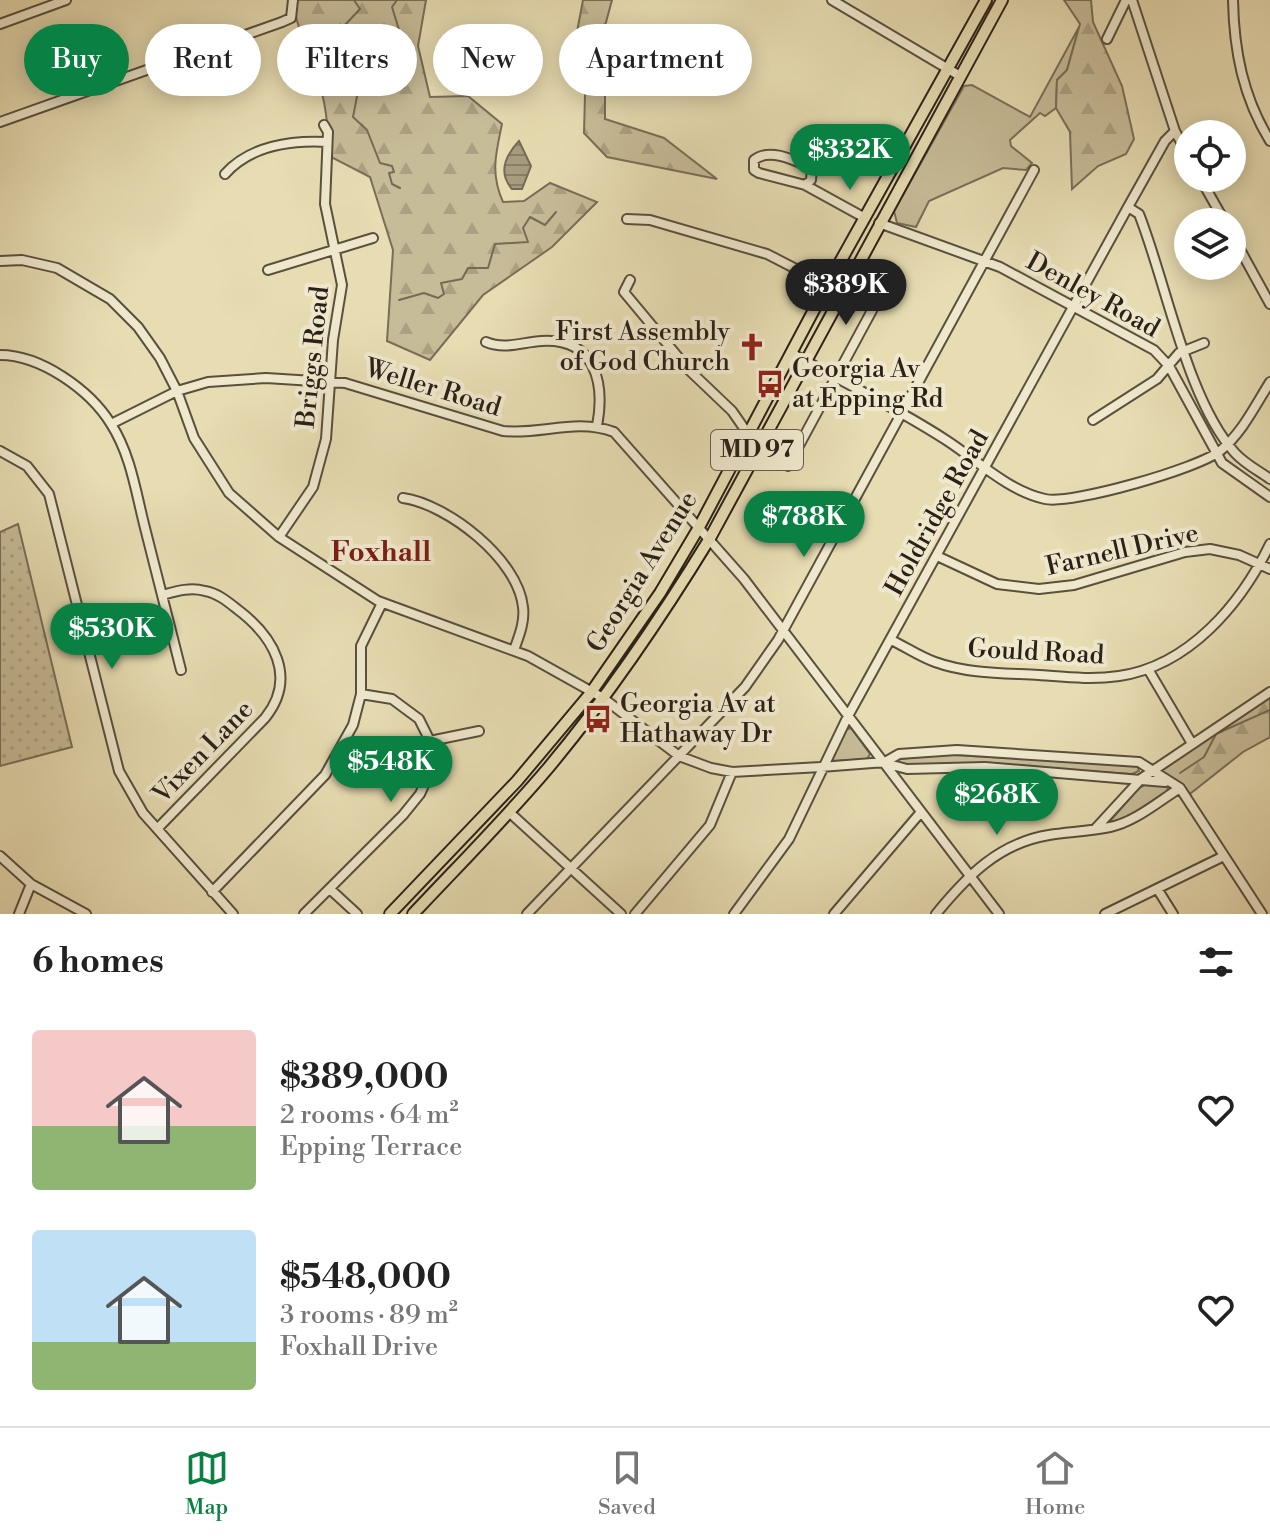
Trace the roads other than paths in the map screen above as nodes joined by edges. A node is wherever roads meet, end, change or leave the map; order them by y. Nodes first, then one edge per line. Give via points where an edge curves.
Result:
1 (66, 0) edge
2 (293, 0) edge
3 (832, 0) edge
4 (986, 0) edge
5 (1002, 0) edge
6 (1129, 0) edge
7 (1233, 0) edge
8 (0, 24) edge
9 (1107, 39) dead end
10 (945, 69) junction
11 (960, 76) junction
12 (0, 122) edge
13 (324, 125) dead end
14 (1174, 128) edge
15 (1174, 132) edge
16 (1270, 141) edge
17 (327, 142) junction
18 (1034, 170) dead end
19 (225, 174) dead end
20 (805, 185) junction
21 (1128, 207) junction
22 (865, 218) junction
23 (627, 219) dead end
24 (879, 223) junction
25 (373, 238) dead end
26 (335, 250) junction
27 (984, 260) junction
28 (1246, 260) edge
29 (0, 261) edge
30 (268, 270) dead end
31 (630, 280) dead end
32 (827, 285) junction
33 (883, 290) dead end
34 (1270, 304) edge
35 (1073, 306) junction
36 (486, 342) dead end
37 (1204, 343) dead end
38 (1185, 350) junction
39 (791, 353) junction
40 (0, 355) edge
41 (805, 361) junction
42 (1169, 366) junction
43 (837, 378) junction
44 (331, 382) junction
45 (1270, 382) edge
46 (177, 391) junction
47 (901, 414) junction
48 (1093, 420) dead end
49 (111, 424) junction
50 (597, 426) junction
51 (748, 434) junction
52 (1228, 444) junction
53 (0, 451) edge
54 (1216, 455) junction
55 (788, 466) dead end
56 (984, 469) junction
57 (1270, 479) edge
58 (1270, 497) edge
59 (403, 498) dead end
60 (698, 529) junction
61 (279, 537) junction
62 (710, 538) junction
63 (1270, 544) edge
64 (937, 556) junction
65 (1260, 565) junction
66 (1270, 569) edge
67 (162, 595) junction
68 (382, 603) junction
69 (782, 631) junction
70 (891, 640) junction
71 (514, 650) junction
72 (1148, 669) junction
73 (181, 670) dead end
74 (1270, 692) edge
75 (361, 694) junction
76 (590, 694) junction
77 (603, 698) junction
78 (848, 716) junction
79 (479, 731) dead end
80 (430, 741) junction
81 (1191, 742) junction
82 (679, 756) junction
83 (885, 762) junction
84 (821, 767) junction
85 (1153, 770) junction
86 (732, 772) junction
87 (1142, 778) junction
88 (1180, 788) junction
89 (509, 812) junction
90 (921, 812) junction
91 (158, 828) junction
92 (1096, 828) junction
93 (0, 856) edge
94 (1224, 856) junction
95 (570, 870) junction
96 (969, 875) junction
97 (31, 884) junction
98 (331, 890) junction
99 (1158, 890) junction
100 (212, 892) junction
101 (19, 914) edge
102 (86, 914) edge
103 (233, 914) edge
104 (304, 914) edge
105 (357, 914) edge
106 (390, 914) edge
107 (413, 914) edge
108 (527, 914) edge
109 (621, 914) edge
110 (635, 914) edge
111 (734, 914) edge
112 (834, 914) edge
113 (936, 914) edge
114 (999, 914) edge
115 (1105, 914) edge
116 (1173, 914) edge
117 (1262, 914) edge

1 - 8 street
2 - 12 street via 291,18
3 - 10 street
4 - 10 main road, Georgia Avenue / MD 97
5 - 11 main road, Georgia Avenue / MD 97
6 - 9 street
6 - 14 street
7 - 16 street via 1239,67
10 - 11 street
10 - 22 main road, Georgia Avenue / MD 97
11 - 24 main road, Georgia Avenue / MD 97
13 - 17 street, Briggs Road
15 - 21 street, Holdridge Road
17 - 19 street via 280,145 238,159
17 - 26 street, Briggs Road via 325,204
18 - 27 street
20 - 20 street via 759,173 754,160 764,154 779,156 812,168
20 - 22 street
21 - 35 street, Holdridge Road
21 - 38 street via 1139,214
22 - 32 main road, Georgia Avenue / MD 97
23 - 32 street via 650,220 767,254
24 - 27 street, Denley Road
24 - 41 main road, Georgia Avenue / MD 97
25 - 26 street
26 - 30 street
26 - 44 street, Briggs Road via 342,285
27 - 35 street, Denley Road
27 - 47 street
28 - 34 street
29 - 46 street via 37,262 92,286 138,327
31 - 51 street via 624,292
32 - 39 main road, Georgia Avenue / MD 97
33 - 43 street
35 - 42 street, Denley Road via 1154,350
35 - 56 street, Holdridge Road
36 - 50 street via 503,347 551,341 581,353 600,382
37 - 38 street
38 - 42 street
38 - 52 street
39 - 41 street
39 - 51 main road, Georgia Avenue / MD 97
40 - 49 street via 32,361 57,374 91,400
41 - 43 street
41 - 62 main road, Georgia Avenue / MD 97
42 - 48 street
42 - 54 street, Denley Road
43 - 47 street
43 - 55 street
44 - 46 street, Weller Road via 243,378
44 - 50 street, Weller Road via 503,431
44 - 61 street, Briggs Road via 320,468
45 - 52 street
46 - 49 street, Weller Road
46 - 61 street via 208,465 243,508
47 - 56 street
47 - 69 street
49 - 67 street via 131,467
50 - 60 street via 622,439
51 - 60 main road, Georgia Avenue / MD 97
52 - 54 street
52 - 57 street
53 - 91 street via 27,466 49,494 119,771 131,797
54 - 56 street via 1060,501 1032,494
54 - 58 street, Denley Road
56 - 64 street, Holdridge Road
59 - 71 street via 434,505 467,528 512,577 523,608
60 - 62 street
60 - 76 main road, Georgia Avenue / MD 97
61 - 68 street
62 - 69 street
62 - 77 main road, Georgia Avenue / MD 97
63 - 65 street, Gould Road
64 - 65 street, Farnell Drive via 997,584 1039,589 1074,585 1194,550 1223,551
64 - 70 street, Holdridge Road
65 - 66 street, Farnell Drive
65 - 72 street, Gould Road via 1226,616
67 - 73 street
67 - 91 street, Vixen Lane via 194,589 227,601 267,635 279,660 281,681 265,718
68 - 71 street
68 - 75 street via 361,646
69 - 78 street
69 - 82 street via 745,687
70 - 72 street, Gould Road via 934,662 965,669 1091,679
70 - 78 street, Holdridge Road
71 - 76 street
72 - 81 street
74 - 81 street
75 - 80 street via 392,699 407,708
75 - 100 street via 341,753 325,775
76 - 77 street
76 - 106 main road, Georgia Avenue / MD 97 via 517,781
77 - 82 street
77 - 89 main road, Georgia Avenue / MD 97
78 - 83 street
78 - 84 street, Holdridge Road
79 - 80 street
80 - 98 street via 429,774 420,794
81 - 85 street
82 - 86 street
82 - 95 street
83 - 84 street
83 - 85 street via 899,754 957,750 1139,762
83 - 87 street via 907,769 985,767
83 - 90 street
84 - 86 street
84 - 111 street, Holdridge Road via 776,862
85 - 87 street
85 - 88 street
86 - 110 street via 710,825
87 - 88 street
87 - 92 street
88 - 92 street via 1123,822
88 - 94 street
89 - 95 street
89 - 107 main road, Georgia Avenue / MD 97
90 - 96 street
90 - 112 street
91 - 100 street
92 - 96 street via 1020,843
93 - 97 street
94 - 99 street
94 - 117 street
95 - 108 street
95 - 109 street
96 - 113 street
96 - 114 street
97 - 101 street
97 - 102 street
98 - 104 street
98 - 105 street
99 - 115 street
99 - 116 street
100 - 103 street

